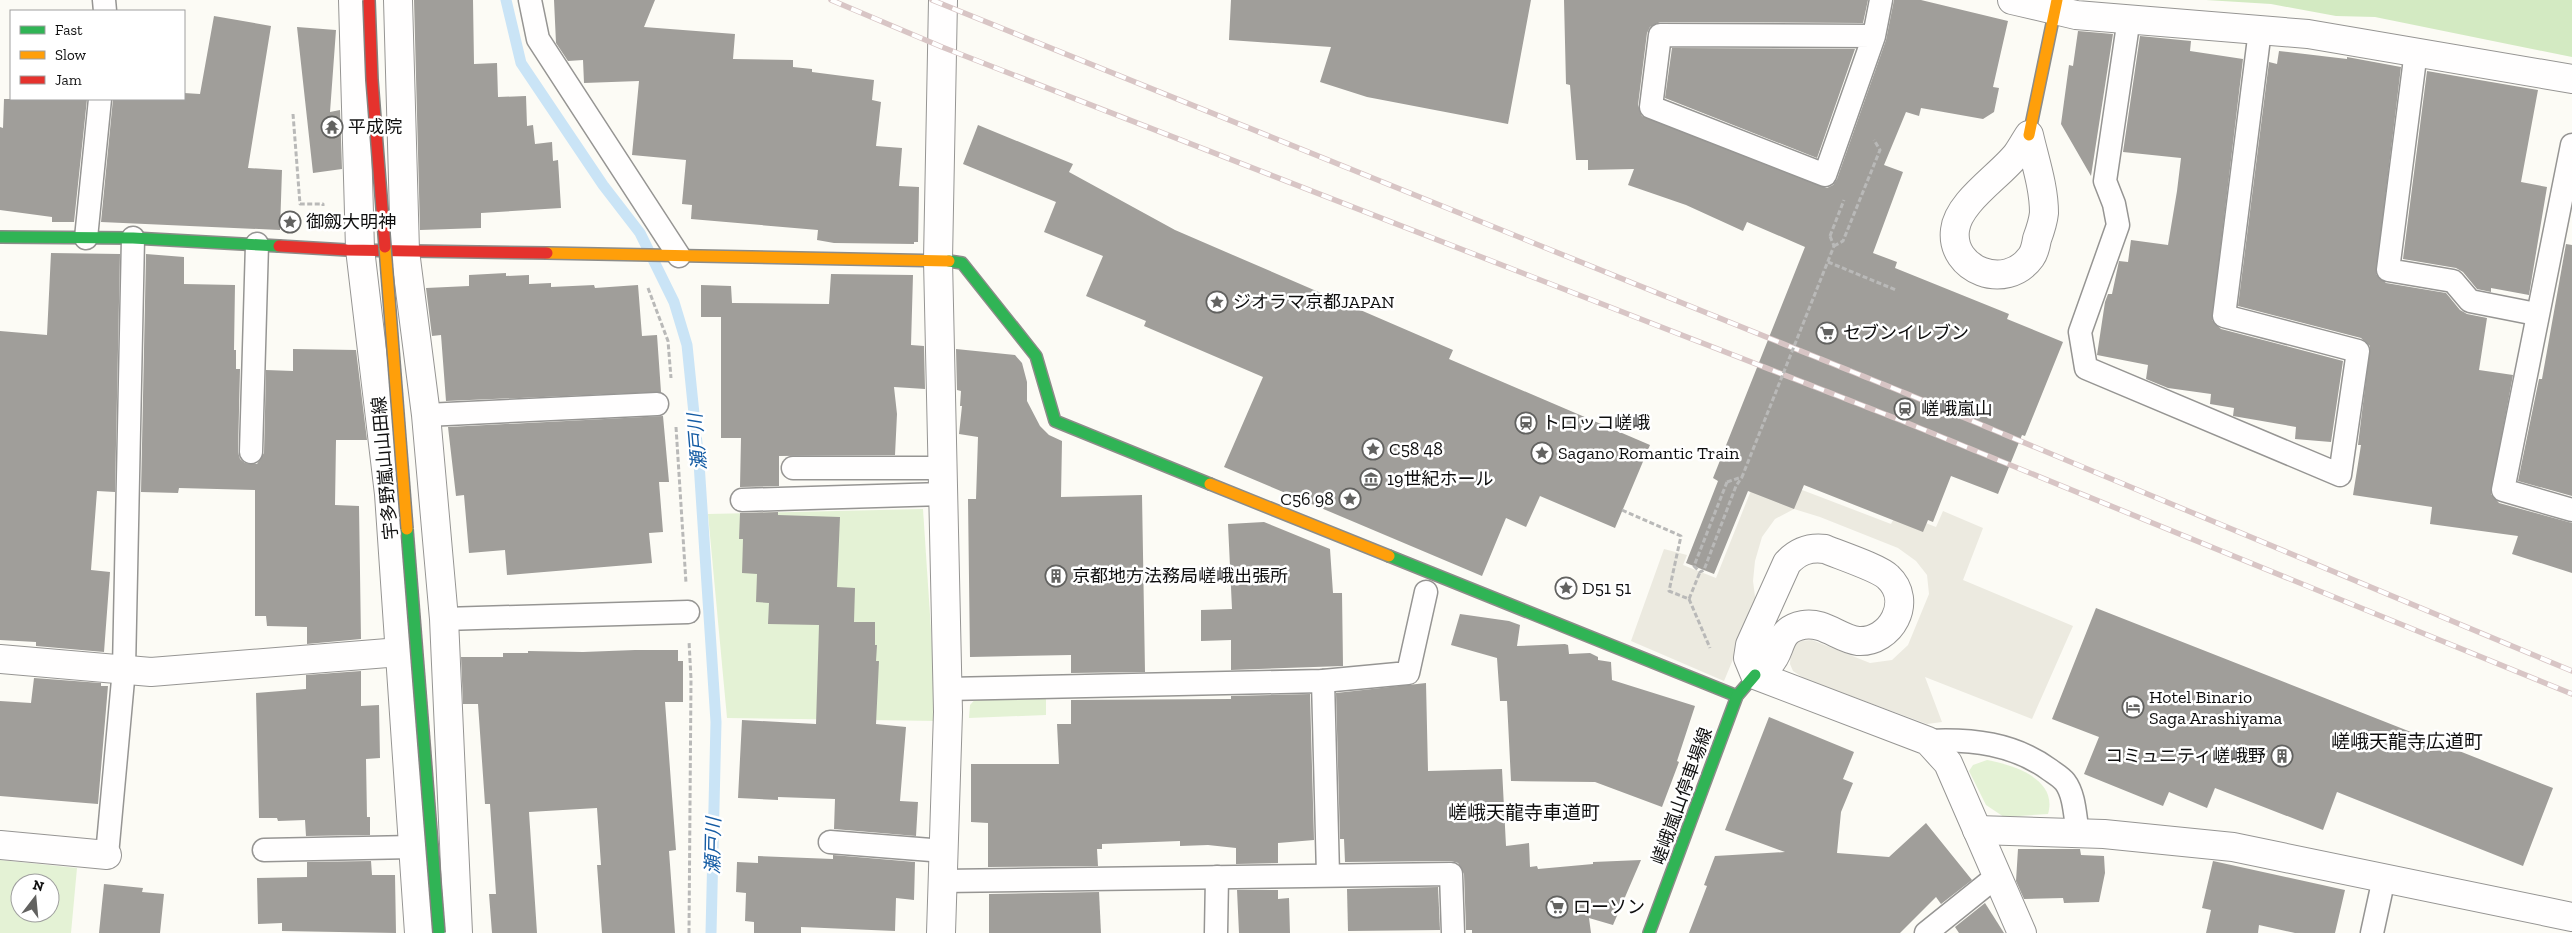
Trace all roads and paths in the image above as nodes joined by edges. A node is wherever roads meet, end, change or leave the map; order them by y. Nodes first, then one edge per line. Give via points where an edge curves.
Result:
1 (353, 0) edge
2 (369, 0) edge
3 (398, 0) edge
4 (530, 0) edge
5 (943, 0) edge
6 (1881, 0) edge
7 (2012, 0) edge
8 (2056, 5) edge
9 (2129, 18) junction
10 (2260, 30) junction
11 (1874, 36) junction
12 (2416, 51) junction
13 (2572, 79) edge
14 (100, 100) edge
15 (292, 114) dead end
16 (2029, 135) junction
17 (1874, 140) dead end
18 (2572, 145) edge
19 (1830, 236) dead end
20 (0, 237) edge
21 (86, 238) junction
22 (132, 238) junction
23 (257, 244) junction
24 (1834, 246) junction
25 (327, 249) junction
26 (360, 249) junction
27 (405, 251) junction
28 (679, 256) junction
29 (938, 260) junction
30 (1828, 262) junction
31 (1896, 290) dead end
32 (2536, 314) junction
33 (658, 404) dead end
34 (426, 415) junction
35 (251, 452) dead end
36 (793, 468) dead end
37 (942, 468) junction
38 (1742, 477) junction
39 (943, 494) junction
40 (742, 500) dead end
41 (1622, 510) dead end
42 (2572, 510) edge
43 (1700, 572) junction
44 (1426, 592) dead end
45 (1689, 599) junction
46 (688, 612) dead end
47 (444, 619) junction
48 (400, 652) junction
49 (1713, 654) dead end
50 (0, 660) edge
51 (124, 669) junction
52 (1755, 675) junction
53 (1323, 681) junction
54 (947, 689) junction
55 (1737, 696) junction
56 (1928, 742) junction
57 (1977, 830) junction
58 (2078, 834) junction
59 (830, 842) dead end
60 (0, 845) edge
61 (414, 848) junction
62 (264, 850) dead end
63 (944, 851) junction
64 (107, 854) joint
65 (415, 875) junction
66 (454, 875) junction
67 (1328, 875) junction
68 (1996, 876) junction
69 (1216, 877) junction
70 (2384, 878) junction
71 (943, 881) junction
72 (2572, 916) edge
73 (419, 933) edge
74 (439, 933) edge
75 (458, 933) edge
76 (941, 933) edge
77 (1216, 933) edge
78 (1453, 933) edge
79 (1649, 933) edge
80 (1926, 933) edge
81 (2022, 933) edge
82 (2372, 933) edge

1 - 26 street
2 - 74 street, 宇多野嵐山山田線, bridge via 372,80
3 - 27 street
4 - 28 lane via 538,39
5 - 29 street
6 - 11 lane
7 - 8 street
8 - 9 street via 2076,15
8 - 16 street
9 - 10 street
9 - 10 lane via 2105,181 2118,225 2080,332 2086,368 2340,475 2358,351 2224,316
10 - 12 street
11 - 11 lane via 1825,175 1651,107 1660,35
12 - 13 street
12 - 32 lane via 2388,270 2453,281 2470,302
14 - 21 lane
15 - 25 path via 300,204 323,204
16 - 16 street via 2042,187 2044,215 2032,257 2014,272 1995,276 1979,271 1963,259 1956,247 1955,230 1961,214 2016,155
17 - 24 path via 1880,150 1843,241
18 - 32 lane
19 - 24 path, bridge
20 - 21 street
21 - 22 street
22 - 23 street
22 - 51 lane
23 - 25 street
23 - 35 lane
24 - 30 path, bridge
25 - 26 street
26 - 27 street
26 - 48 street via 389,494
27 - 28 street
27 - 34 street
28 - 29 street
29 - 37 street
29 - 55 street via 962,263 1036,356 1055,421
30 - 31 path
30 - 38 path, bridge
32 - 42 lane via 2503,490
33 - 34 lane
34 - 47 street
36 - 37 lane
37 - 39 street
38 - 43 path via 1704,570
38 - 43 path, bridge via 1726,482 1694,566
39 - 40 lane
39 - 54 street
41 - 45 path via 1681,536 1669,591
43 - 45 path
44 - 53 lane via 1408,673
45 - 49 path
46 - 47 lane
47 - 66 street
48 - 51 street via 151,672
48 - 61 street
50 - 51 street
51 - 64 lane
52 - 52 street via 1748,658 1750,645 1787,563 1794,555 1814,548 1825,549 1888,576 1897,589 1900,604 1896,620 1886,633 1872,640 1857,641 1820,626 1804,624 1790,630 1780,641 1772,662
52 - 55 street, 嵯峨嵐山停車場線
52 - 56 street
53 - 54 lane
53 - 67 lane
54 - 63 street
55 - 79 street, 嵯峨嵐山停車場線
56 - 57 street via 1948,763
56 - 58 lane via 1962,740 2003,745 2040,762 2065,781
57 - 58 street
57 - 68 street
58 - 70 street via 2233,847
59 - 63 lane
60 - 64 street
61 - 62 lane
61 - 65 street
63 - 71 street
65 - 66 street
65 - 73 street
66 - 75 street
67 - 69 lane
67 - 78 lane via 1451,874
68 - 80 lane
68 - 81 street
69 - 71 lane
69 - 77 lane
70 - 72 street
70 - 82 lane
71 - 76 street

